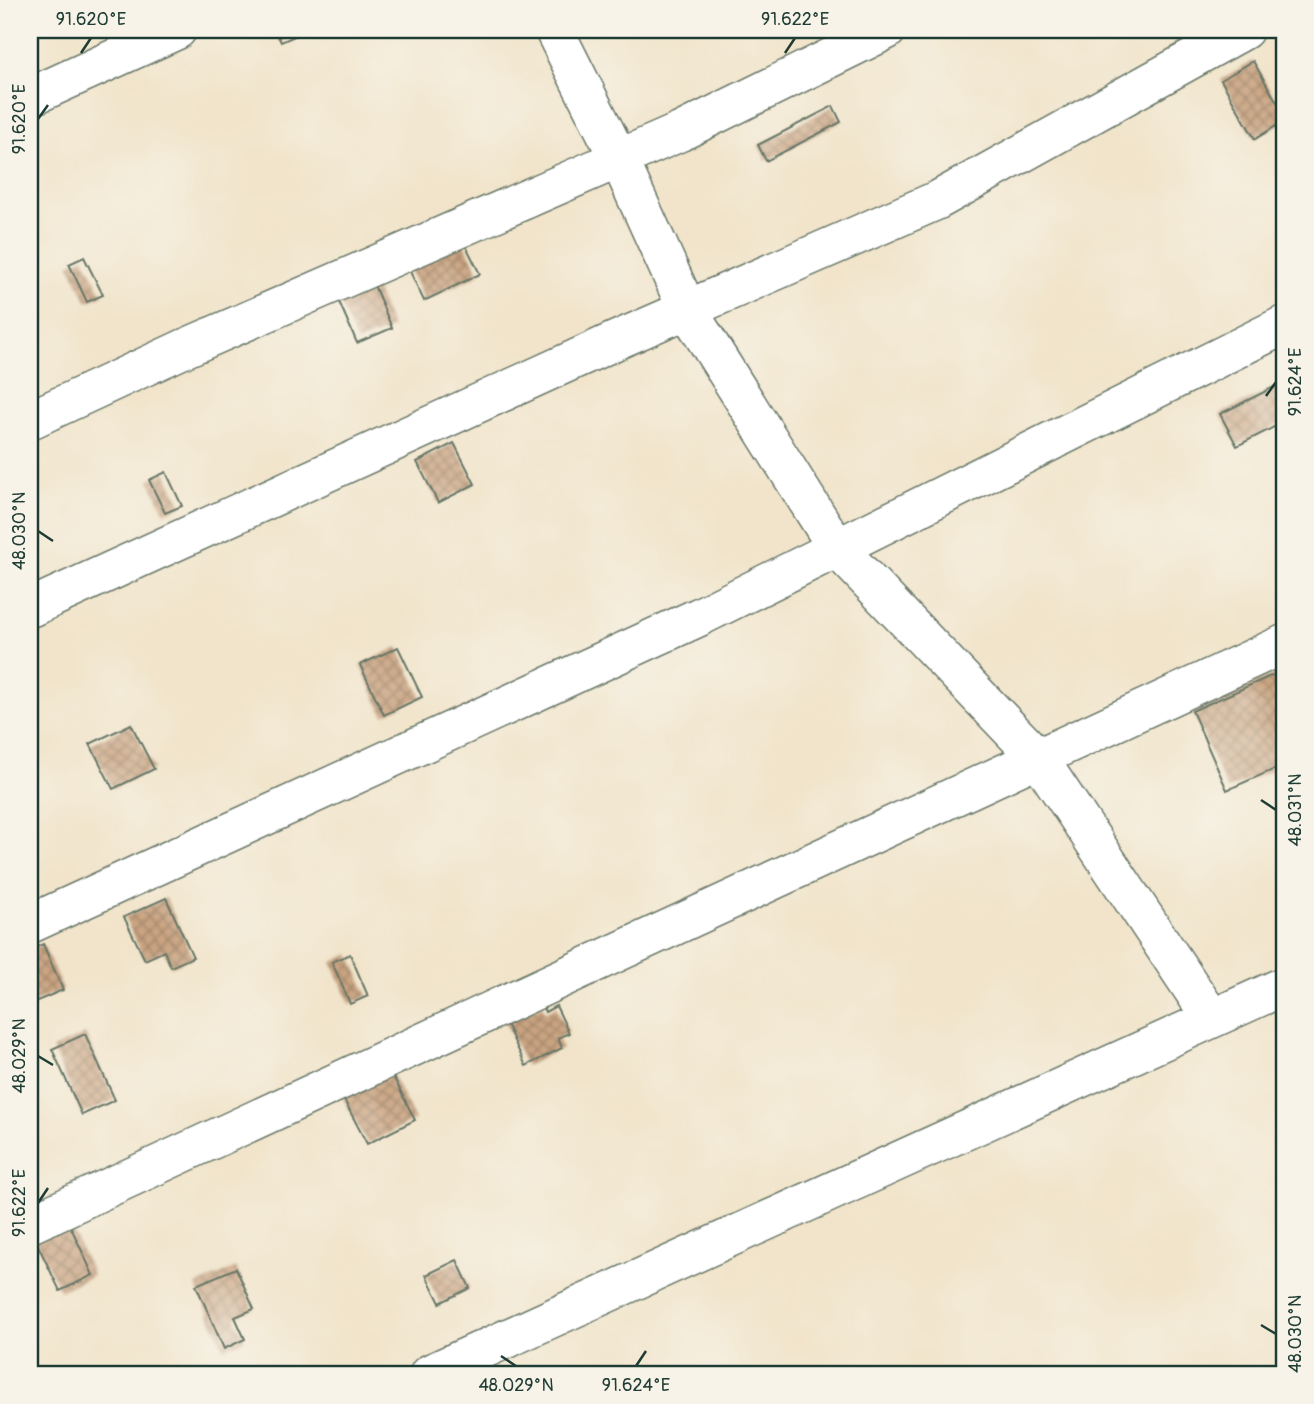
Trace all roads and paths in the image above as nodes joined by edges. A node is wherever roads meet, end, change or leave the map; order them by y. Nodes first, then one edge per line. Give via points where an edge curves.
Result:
1 (177, 30) edge
2 (554, 30) edge
3 (887, 30) edge
4 (1244, 30) edge
5 (30, 97) edge
6 (619, 159) junction
7 (687, 309) junction
8 (1284, 325) edge
9 (30, 420) edge
10 (837, 548) junction
11 (30, 608) edge
12 (1284, 645) edge
13 (1039, 759) junction
14 (30, 924) edge
15 (1284, 986) edge
16 (1211, 1017) junction
17 (30, 1224) edge
18 (429, 1374) edge

1 - 5 street
2 - 6 street
3 - 6 street
4 - 7 street via 938,200
6 - 7 street
6 - 9 street
7 - 10 street
7 - 11 street
8 - 10 street
10 - 13 street
10 - 14 street via 699,617
12 - 13 street
13 - 16 street
13 - 17 street
15 - 16 street
16 - 18 street

